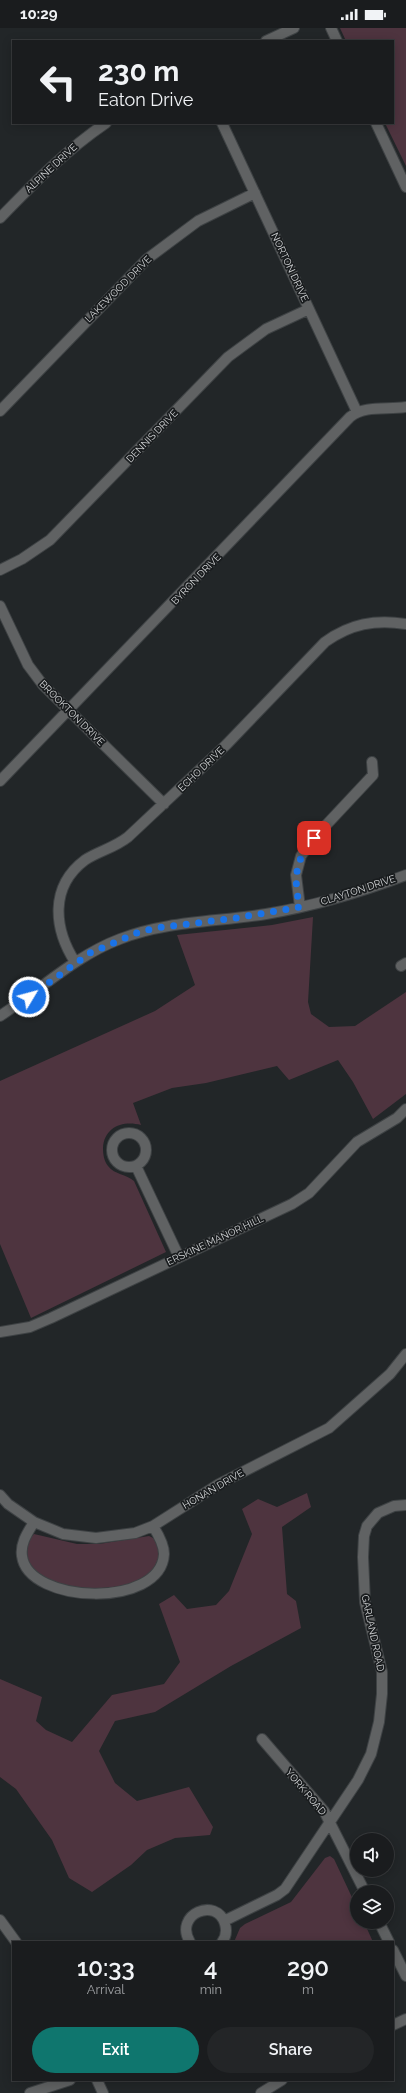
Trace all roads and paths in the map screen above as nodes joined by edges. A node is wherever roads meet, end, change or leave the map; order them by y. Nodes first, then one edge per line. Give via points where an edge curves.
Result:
1 (294, 28) edge
2 (331, 28) edge
3 (268, 40) edge
4 (337, 40) edge
5 (105, 124) edge
6 (222, 124) edge
7 (376, 124) edge
8 (406, 187) edge
9 (255, 193) junction
10 (0, 218) edge
11 (309, 308) junction
12 (406, 406) edge
13 (0, 410) edge
14 (356, 412) junction
15 (0, 570) edge
16 (0, 606) edge
17 (406, 624) edge
18 (68, 711) junction
19 (372, 762) dead end
20 (0, 781) edge
21 (164, 804) junction
22 (406, 875) edge
23 (300, 907) junction
24 (75, 962) junction
25 (0, 1016) edge
26 (406, 1109) edge
27 (136, 1166) dead end
28 (179, 1257) junction
29 (0, 1332) edge
30 (406, 1354) edge
31 (0, 1495) edge
32 (406, 1505) edge
33 (34, 1522) junction
34 (153, 1526) junction
35 (262, 1739) dead end
36 (330, 1823) junction
37 (361, 1885) edge
38 (0, 1920) edge
39 (224, 1921) junction
40 (382, 1929) edge
41 (15, 1941) edge
42 (190, 1941) edge
43 (222, 1941) edge
44 (388, 1941) edge
45 (394, 1952) edge
46 (406, 1976) edge
47 (406, 2019) edge
48 (394, 2025) edge
49 (67, 2081) edge
50 (97, 2081) edge
51 (280, 2081) edge
52 (30, 2093) edge
53 (103, 2093) edge
54 (261, 2093) edge

1 - 3 street
2 - 4 street
5 - 10 street, ALPINE DRIVE via 48,168
6 - 9 street, NORTON DRIVE
7 - 8 street
9 - 11 street, NORTON DRIVE
9 - 13 street, LAKEWOOD DRIVE via 198,221 147,259
11 - 14 street, NORTON DRIVE
11 - 15 street, DENNIS DRIVE via 266,329 228,357 50,540 22,560
12 - 14 street
14 - 18 street, BYRON DRIVE
16 - 18 street, BROOKTON DRIVE via 28,666 42,685
17 - 21 street, ECHO DRIVE via 381,621 359,625 338,633 325,642 235,736
18 - 20 street, BYRON DRIVE
18 - 21 street, BROOKTON DRIVE
19 - 23 street via 373,775 300,856 296,875
21 - 24 street, ECHO DRIVE via 118,844 78,866 66,884 60,900 58,919 62,939
22 - 23 street, CLAYTON DRIVE via 338,898
23 - 24 street, CLAYTON DRIVE via 156,928 106,945
24 - 25 street, CLAYTON DRIVE
26 - 28 street, ERSKINE MANOR HILL via 397,1118 357,1142 309,1193 292,1204
27 - 28 street
28 - 29 street, ERSKINE MANOR HILL via 30,1327
30 - 34 street, HONAN DRIVE via 390,1374 329,1428 218,1484
31 - 33 street, HONAN DRIVE via 8,1504
32 - 36 street, GARLAND ROAD via 394,1506 378,1513 367,1526 364,1536 365,1602 381,1664 382,1694 379,1722 370,1754 358,1780
33 - 34 street, HONAN DRIVE via 63,1534 96,1538 127,1535
33 - 34 street via 23,1545 22,1556 28,1571 55,1587 97,1594 139,1586 152,1579 158,1572 164,1553
35 - 36 street, YORK ROAD via 324,1811
36 - 37 street, YORK ROAD
36 - 39 street, GARLAND ROAD via 285,1889
38 - 41 street
39 - 42 street via 215,1912 196,1912 186,1928
39 - 43 street via 226,1934
40 - 44 street
45 - 46 street
47 - 48 street
49 - 52 street
50 - 53 street
51 - 54 street

